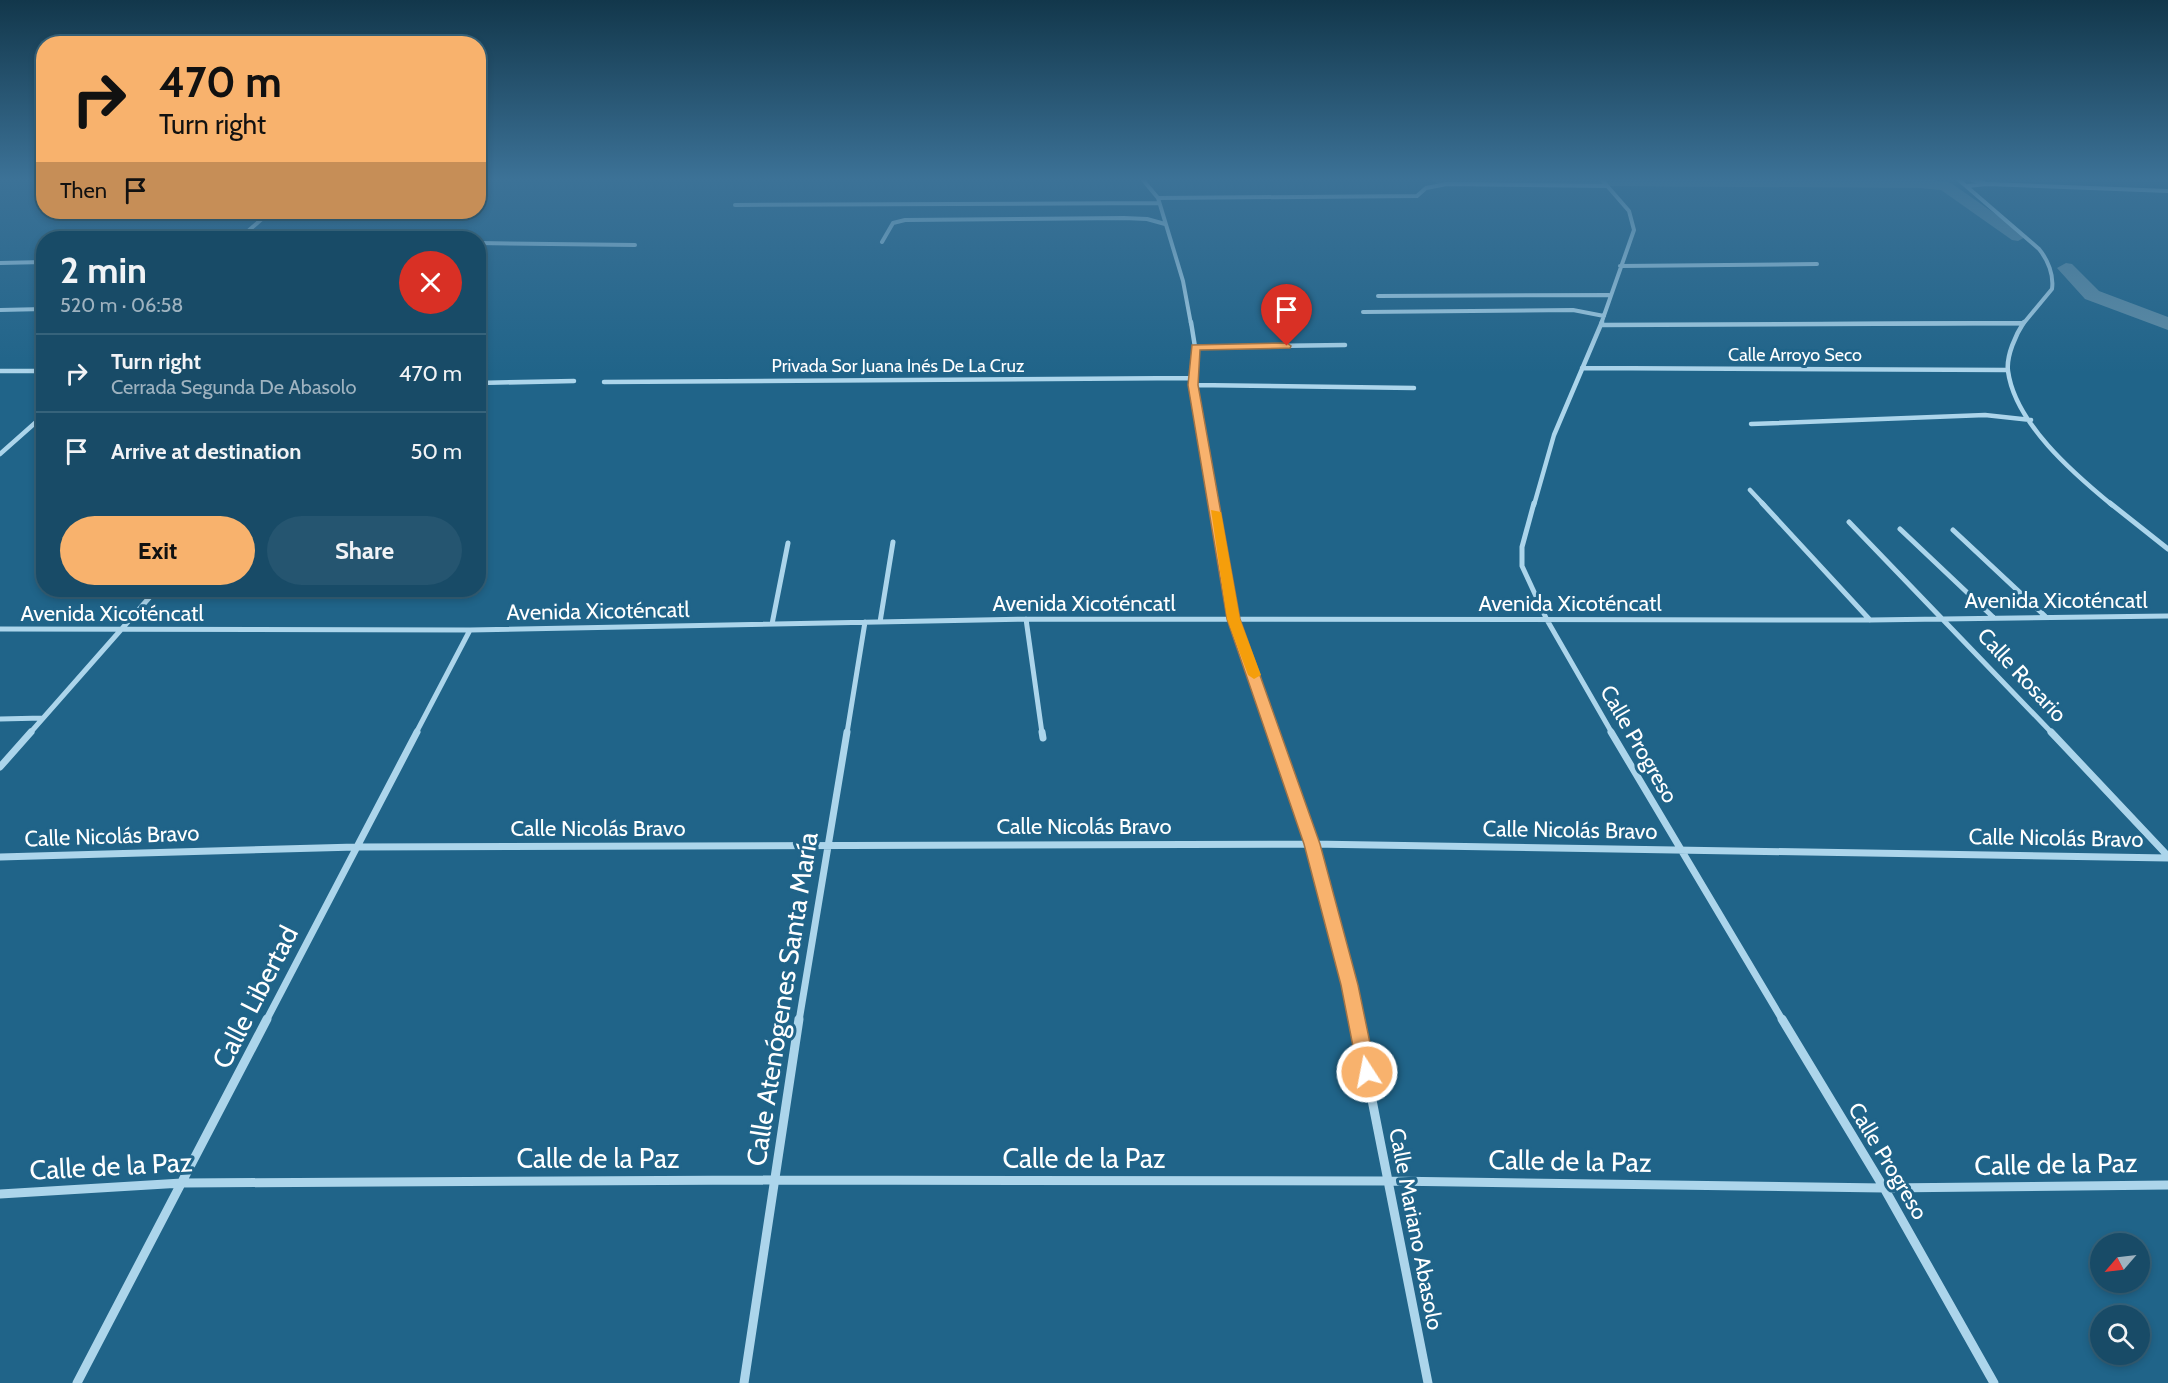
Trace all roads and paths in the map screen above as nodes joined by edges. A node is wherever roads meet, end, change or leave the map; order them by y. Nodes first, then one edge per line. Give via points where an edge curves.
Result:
1 (599, 245) edge
2 (635, 245) dead end
3 (1172, 245) edge
4 (1628, 245) edge
5 (2032, 245) edge
6 (36, 262) edge
7 (0, 263) edge
8 (1817, 264) dead end
9 (1620, 266) junction
10 (1609, 295) junction
11 (1378, 296) dead end
12 (36, 309) edge
13 (0, 310) edge
14 (1363, 312) dead end
15 (1604, 316) junction
16 (2023, 323) junction
17 (1600, 325) junction
18 (1345, 345) dead end
19 (1196, 347) junction
20 (1582, 368) junction
21 (2008, 370) junction
22 (0, 371) edge
23 (36, 371) edge
24 (574, 381) dead end
25 (604, 382) dead end
26 (1193, 382) junction
27 (486, 383) edge
28 (1414, 387) dead end
29 (2031, 420) junction
30 (36, 422) edge
31 (1751, 424) dead end
32 (0, 454) edge
33 (1750, 490) dead end
34 (1849, 522) dead end
35 (1900, 529) dead end
36 (1953, 530) dead end
37 (893, 542) dead end
38 (788, 543) dead end
39 (2168, 549) edge
40 (150, 597) edge
41 (2045, 616) junction
42 (2168, 616) edge
43 (1942, 617) junction
44 (1994, 617) junction
45 (1026, 619) junction
46 (1234, 619) junction
47 (1547, 620) junction
48 (1870, 620) junction
49 (865, 622) junction
50 (880, 622) junction
51 (772, 624) junction
52 (0, 629) edge
53 (121, 630) junction
54 (470, 630) junction
55 (43, 718) junction
56 (0, 719) edge
57 (1043, 738) dead end
58 (0, 767) edge
59 (1312, 844) junction
60 (829, 845) junction
61 (356, 847) junction
62 (1679, 849) junction
63 (2168, 857) edge
64 (0, 858) edge
65 (773, 1180) junction
66 (1389, 1181) junction
67 (182, 1183) junction
68 (2168, 1185) edge
69 (1884, 1188) junction
70 (0, 1194) edge
71 (77, 1383) edge
72 (744, 1383) edge
73 (1428, 1383) edge
74 (1994, 1383) edge

1 - 2 street
3 - 19 street, Calle Mariano Abasolo
4 - 9 street, Calle Progreso
5 - 16 street via 2047,258 2056,284 2052,294
6 - 7 street
8 - 9 street
9 - 10 street, Calle Progreso
10 - 11 street
10 - 15 street, Calle Progreso
12 - 13 street
14 - 15 street via 1573,310
15 - 17 street, Calle Progreso
16 - 17 street
16 - 21 street via 2009,355
17 - 20 street, Calle Progreso
18 - 19 street
19 - 26 street, Calle Mariano Abasolo
20 - 21 street, Calle Arroyo Seco
20 - 47 street, Calle Progreso via 1554,435 1522,547 1522,566
21 - 29 street via 2016,395
22 - 23 street
24 - 27 street
25 - 26 street, Privada Sor Juana Inés De La Cruz
26 - 28 street, Privada Sor Juana Inés De La Cruz
26 - 46 street, Calle Mariano Abasolo
29 - 31 street via 1985,416
29 - 39 street via 2066,466
30 - 32 street
33 - 48 street
34 - 43 street, Calle Rosario
35 - 44 street
36 - 41 street
37 - 50 street
38 - 51 street
40 - 53 street
41 - 42 street, Avenida Xicoténcatl
41 - 44 street, Avenida Xicoténcatl
43 - 44 street, Avenida Xicoténcatl
43 - 48 street, Avenida Xicoténcatl
43 - 63 street, Calle Rosario
45 - 46 street, Avenida Xicoténcatl
45 - 50 street, Avenida Xicoténcatl
45 - 57 street
46 - 47 street, Avenida Xicoténcatl
46 - 59 street, Calle Mariano Abasolo
47 - 48 street, Avenida Xicoténcatl
47 - 62 street, Calle Progreso
49 - 50 street, Avenida Xicoténcatl
49 - 51 street, Avenida Xicoténcatl
49 - 60 street, Calle Atenógenes Santa María
51 - 54 street, Avenida Xicoténcatl
52 - 53 street, Avenida Xicoténcatl
53 - 54 street, Avenida Xicoténcatl
53 - 55 street
54 - 61 street, Calle Libertad
55 - 56 street
55 - 58 street
59 - 60 street, Calle Nicolás Bravo
59 - 62 street, Calle Nicolás Bravo
59 - 66 street, Calle Mariano Abasolo via 1349,985
60 - 61 street, Calle Nicolás Bravo
60 - 65 street, Calle Atenógenes Santa María
61 - 64 street, Calle Nicolás Bravo
61 - 67 street, Calle Libertad
62 - 63 street, Calle Nicolás Bravo
62 - 69 street, Calle Progreso
65 - 66 street, Calle de la Paz
65 - 67 street, Calle de la Paz
65 - 72 street, Calle Atenógenes Santa María
66 - 69 street, Calle de la Paz
66 - 73 street, Calle Mariano Abasolo
67 - 70 street, Calle de la Paz
67 - 71 street, Calle Libertad
68 - 69 street, Calle de la Paz
69 - 74 street, Calle Progreso

